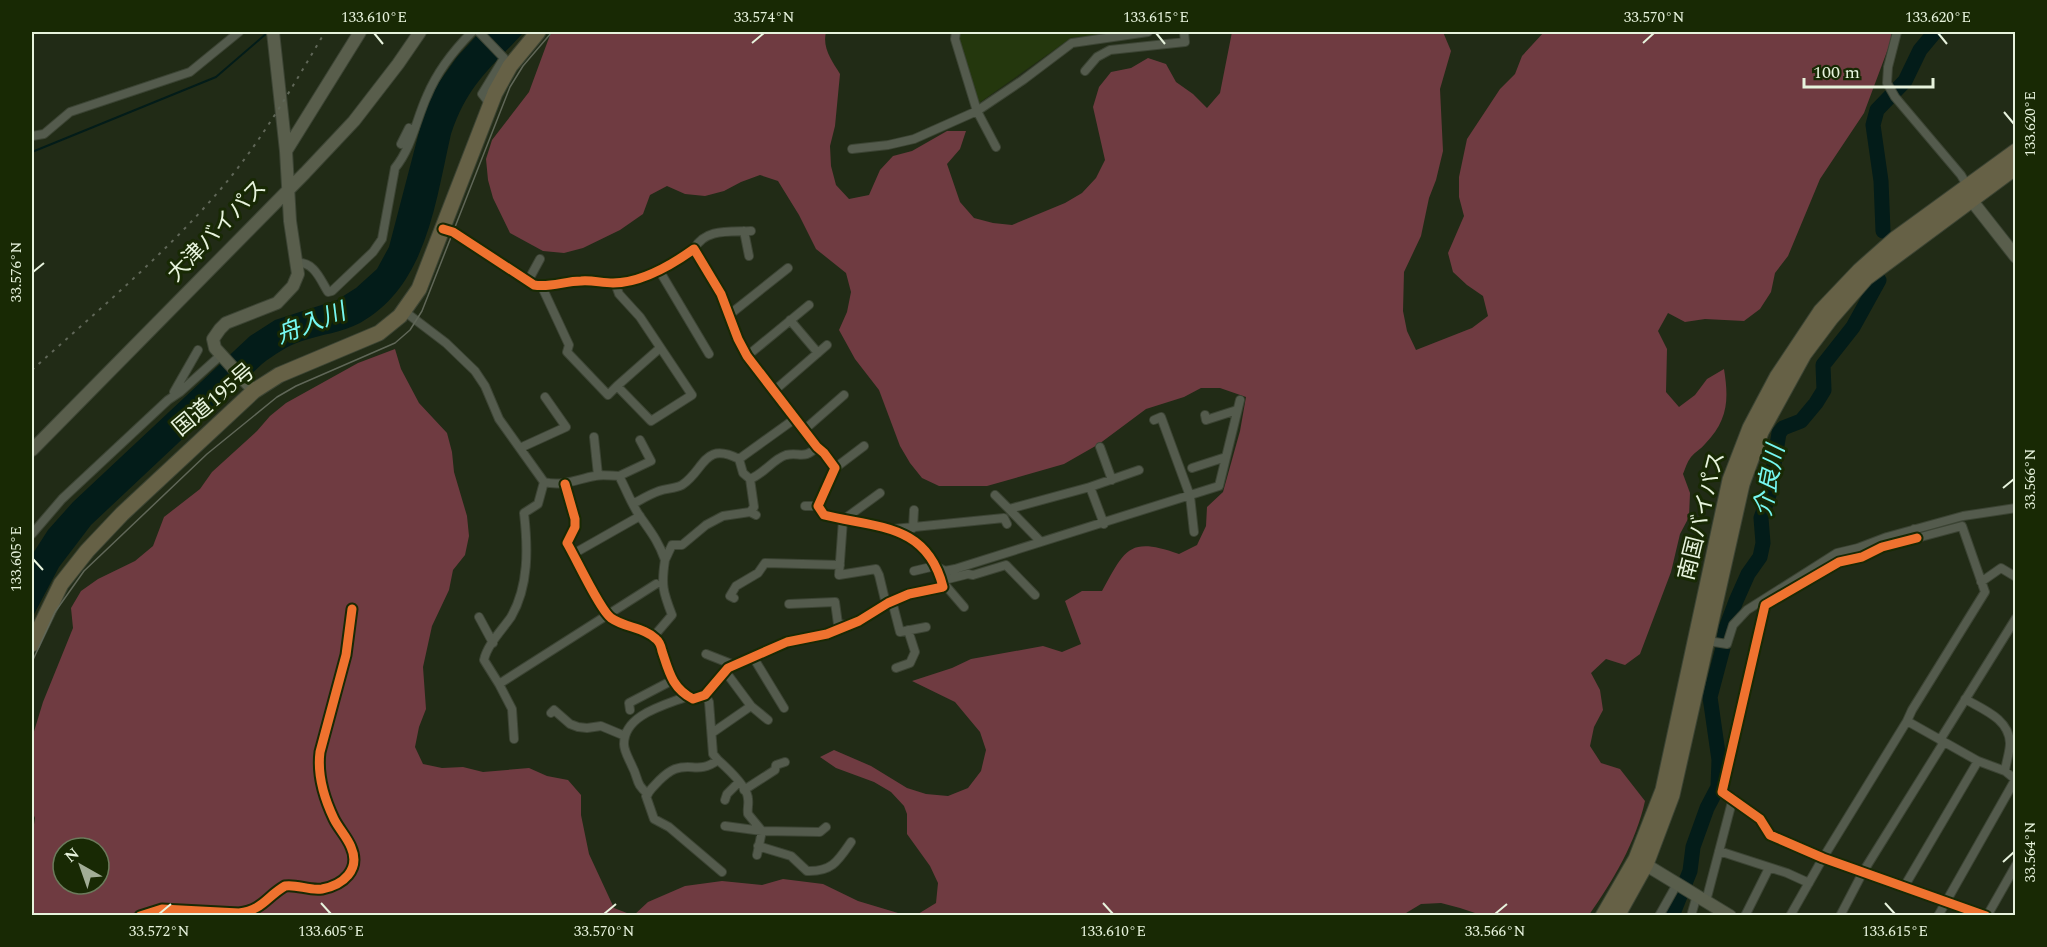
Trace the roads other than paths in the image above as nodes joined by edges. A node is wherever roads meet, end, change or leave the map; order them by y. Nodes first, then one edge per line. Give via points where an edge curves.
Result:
1 (239, 32) edge
2 (273, 32) edge
3 (360, 32) edge
4 (420, 32) edge
5 (472, 32) edge
6 (479, 32) edge
7 (538, 32) edge
8 (956, 32) edge
9 (1148, 32) edge
10 (1184, 32) edge
11 (1897, 32) edge
12 (1085, 71) dead end
13 (490, 104) junction
14 (977, 111) junction
15 (409, 128) dead end
16 (32, 136) edge
17 (996, 147) dead end
18 (852, 149) dead end
19 (286, 151) junction
20 (2016, 151) edge
21 (2016, 167) edge
22 (395, 168) junction
23 (288, 189) junction
24 (1970, 194) junction
25 (443, 228) junction
26 (694, 249) junction
27 (749, 256) dead end
28 (2016, 257) edge
29 (540, 259) dead end
30 (296, 263) junction
31 (788, 268) dead end
32 (659, 270) junction
33 (528, 281) junction
34 (615, 283) junction
35 (542, 287) junction
36 (809, 305) dead end
37 (404, 311) junction
38 (729, 315) junction
39 (790, 320) junction
40 (827, 345) dead end
41 (660, 348) junction
42 (198, 350) dead end
43 (818, 352) junction
44 (709, 354) dead end
45 (222, 356) junction
46 (747, 356) junction
47 (249, 386) junction
48 (617, 386) junction
49 (775, 390) junction
50 (844, 395) dead end
51 (545, 397) dead end
52 (168, 400) junction
53 (1240, 400) dead end
54 (1237, 410) junction
55 (1205, 415) dead end
56 (796, 418) junction
57 (1154, 420) dead end
58 (804, 430) junction
59 (594, 437) dead end
60 (640, 440) dead end
61 (864, 446) dead end
62 (817, 447) junction
63 (1100, 447) dead end
64 (520, 448) junction
65 (32, 450) edge
66 (1226, 457) junction
67 (739, 459) junction
68 (835, 468) junction
69 (1192, 468) dead end
70 (1139, 470) dead end
71 (598, 475) junction
72 (619, 476) junction
73 (750, 479) junction
74 (1112, 480) junction
75 (544, 482) junction
76 (565, 484) junction
77 (1090, 488) junction
78 (880, 493) dead end
79 (995, 495) dead end
80 (1190, 496) junction
81 (633, 504) junction
82 (805, 506) dead end
83 (818, 506) junction
84 (2016, 507) edge
85 (1009, 509) junction
86 (914, 510) dead end
87 (640, 516) junction
88 (843, 520) junction
89 (1007, 524) dead end
90 (1104, 524) junction
91 (913, 528) junction
92 (894, 529) junction
93 (1194, 532) dead end
94 (32, 534) edge
95 (1915, 534) junction
96 (1041, 542) junction
97 (573, 554) junction
98 (665, 560) junction
99 (840, 565) junction
100 (935, 566) junction
101 (914, 571) dead end
102 (945, 571) junction
103 (973, 575) junction
104 (2016, 577) edge
105 (1982, 582) junction
106 (656, 584) dead end
107 (945, 587) junction
108 (1035, 595) dead end
109 (734, 598) dead end
110 (889, 603) junction
111 (789, 604) dead end
112 (964, 607) dead end
113 (352, 609) dead end
114 (608, 616) junction
115 (479, 617) dead end
116 (2016, 618) edge
117 (849, 625) junction
118 (926, 627) dead end
119 (908, 630) junction
120 (654, 636) junction
121 (1708, 641) junction
122 (32, 644) edge
123 (493, 644) junction
124 (706, 654) dead end
125 (753, 657) junction
126 (734, 665) junction
127 (896, 668) dead end
128 (725, 671) junction
129 (673, 680) junction
130 (499, 684) junction
131 (705, 695) junction
132 (688, 696) junction
133 (1965, 699) junction
134 (751, 706) junction
135 (784, 708) dead end
136 (630, 710) dead end
137 (551, 713) dead end
138 (768, 720) dead end
139 (1907, 721) junction
140 (712, 733) junction
141 (625, 736) junction
142 (514, 739) dead end
143 (1942, 741) junction
144 (718, 760) junction
145 (1978, 761) junction
146 (785, 762) dead end
147 (2005, 771) junction
148 (2015, 780) edge
149 (742, 786) junction
150 (648, 794) junction
151 (1733, 798) junction
152 (725, 800) dead end
153 (725, 826) dead end
154 (826, 828) dead end
155 (762, 831) junction
156 (851, 842) dead end
157 (1719, 852) junction
158 (1823, 858) junction
159 (1641, 862) junction
160 (2016, 865) edge
161 (1769, 868) junction
162 (723, 872) dead end
163 (1863, 872) junction
164 (1809, 883) junction
165 (1904, 887) junction
166 (1690, 891) junction
167 (1945, 901) junction
168 (1722, 913) edge
169 (140, 915) edge
170 (1603, 915) edge
171 (1617, 915) edge
172 (1659, 915) edge
173 (1691, 915) edge
174 (1745, 915) edge
175 (1790, 915) edge
176 (1840, 915) edge
177 (1938, 915) edge
178 (1985, 915) edge

1 - 16 street via 190,72 70,112 44,134
2 - 19 main road
3 - 19 main road
4 - 23 main road, 大津バイパス via 354,121
5 - 22 street via 437,75 415,132
6 - 13 street via 504,58 482,94
7 - 13 highway, 国道195号 via 510,66
8 - 14 street
9 - 14 street via 1072,43
10 - 12 street via 1185,42 1110,50 1097,57
11 - 24 street via 1887,83 1961,175
13 - 25 highway, 国道195号
14 - 17 street
14 - 18 street via 914,139
15 - 22 street
19 - 23 main road
20 - 24 highway, 南国バイパス
21 - 24 highway, 南国バイパス
22 - 30 street via 382,239 374,252 328,292 311,265
23 - 30 main road
23 - 65 main road, 大津バイパス
24 - 28 main road
24 - 121 highway, 南国バイパス via 1866,278 1831,318 1792,374 1761,432 1742,484
24 - 159 highway, 南国バイパス via 1895,238 1821,311 1777,377 1750,428 1730,480 1663,790
25 - 33 street
25 - 37 highway, 国道195号 via 419,289
26 - 27 street via 699,240 712,233 747,231
26 - 32 street
26 - 38 street
29 - 33 street
30 - 45 main road via 298,274 293,286 277,303 219,329 213,339
31 - 38 street
32 - 34 street
32 - 44 street
33 - 35 street
34 - 35 street via 579,281
34 - 41 street
35 - 48 street via 569,345 567,352 608,395
36 - 39 street
37 - 47 highway, 国道195号 via 379,333
37 - 64 street via 475,371 499,419
38 - 46 street
39 - 43 street
39 - 46 street
40 - 43 street
41 - 48 street
41 - 48 street via 692,395 651,421
42 - 52 street
43 - 49 street
45 - 47 main road
45 - 52 street
46 - 49 street
47 - 122 highway, 国道195号 via 87,551 61,585
49 - 56 street
50 - 58 street
51 - 64 street via 566,427
52 - 94 street via 62,499
53 - 54 street
54 - 55 street via 1206,420
54 - 66 street
56 - 58 street
56 - 67 street
57 - 80 street via 1161,417
58 - 62 street
59 - 71 street
60 - 72 street via 651,461
61 - 68 street
62 - 68 street
62 - 73 street via 804,456 788,455
63 - 74 street
64 - 75 street
66 - 69 street
66 - 80 street via 1219,486
67 - 73 street via 743,473
67 - 81 street via 726,453 708,456 684,484 660,490
68 - 83 street
70 - 74 street
71 - 72 street
71 - 76 street
72 - 81 street
73 - 98 street via 753,514 723,516 682,544 672,546
74 - 77 street
75 - 76 street
75 - 123 street via 538,504 524,513 525,576 520,598
76 - 97 street via 575,519 567,543
77 - 85 street
77 - 90 street
78 - 88 street
79 - 85 street
80 - 90 street
80 - 93 street
81 - 87 street
82 - 83 street
83 - 88 street via 824,515
84 - 95 street via 1980,512
85 - 96 street
86 - 91 street
87 - 97 street
87 - 98 street
88 - 92 street
88 - 99 street
89 - 91 street via 1004,518
90 - 96 street
91 - 92 street
92 - 100 street via 912,539
95 - 105 street via 1962,526
95 - 121 street via 1837,553 1747,610 1733,625 1728,644
95 - 151 street via 1862,558 1839,562 1765,605 1722,792
96 - 102 street
97 - 114 street
98 - 120 street via 662,580 672,615
99 - 109 street via 765,563 758,573 736,586 730,596
99 - 110 street via 839,575 876,569
100 - 101 street
100 - 102 street
100 - 107 street
102 - 103 street via 948,579
103 - 107 street
103 - 108 street via 1006,565
104 - 105 street via 2001,568
105 - 139 street via 1985,592
106 - 114 street
107 - 110 street via 909,594
107 - 112 street
110 - 117 street
110 - 119 street via 900,632
111 - 117 street via 835,602 838,624
113 - 169 street via 346,655 318,768 334,819 352,848 351,872 336,885 320,890 285,886 252,912 162,909
114 - 120 street
114 - 130 street
115 - 123 street
116 - 133 street
117 - 125 street via 787,642
118 - 119 street
119 - 127 street via 915,652 910,663
120 - 129 street
121 - 159 highway, 南国バイパス via 1672,795
123 - 130 street via 484,660
124 - 126 street
125 - 126 street
125 - 135 street
126 - 128 street
128 - 131 street
128 - 134 street
129 - 132 street
129 - 136 street via 629,703
130 - 142 street via 512,710
131 - 132 street via 693,699
131 - 140 street
132 - 141 street via 636,719
133 - 143 street
133 - 147 street via 2004,723 2008,730 2010,745
134 - 138 street
134 - 140 street
137 - 141 street via 554,710 578,727 601,726
139 - 143 street
139 - 158 street
140 - 144 street via 713,754
141 - 150 street via 624,746 638,786
143 - 145 street
143 - 163 street
144 - 149 street
144 - 150 street via 699,769 674,769
145 - 147 street
145 - 165 street
146 - 149 street
147 - 148 street
148 - 167 street
149 - 152 street via 727,794
149 - 155 street via 749,798 748,814
150 - 162 street via 654,819
151 - 157 street
151 - 158 street via 1761,819 1770,836
153 - 155 street
154 - 155 street via 820,832
155 - 156 street via 758,850 790,856 807,871 817,872 836,864
157 - 161 street
157 - 166 street
158 - 163 street
158 - 164 street
159 - 166 main road
159 - 170 highway, 南国バイパス
159 - 171 highway, 南国バイパス
160 - 178 street
161 - 164 street
161 - 174 street
163 - 165 street
163 - 176 street
164 - 175 street
165 - 167 street
166 - 168 main road
166 - 172 street
166 - 173 street
167 - 177 street
167 - 178 street

